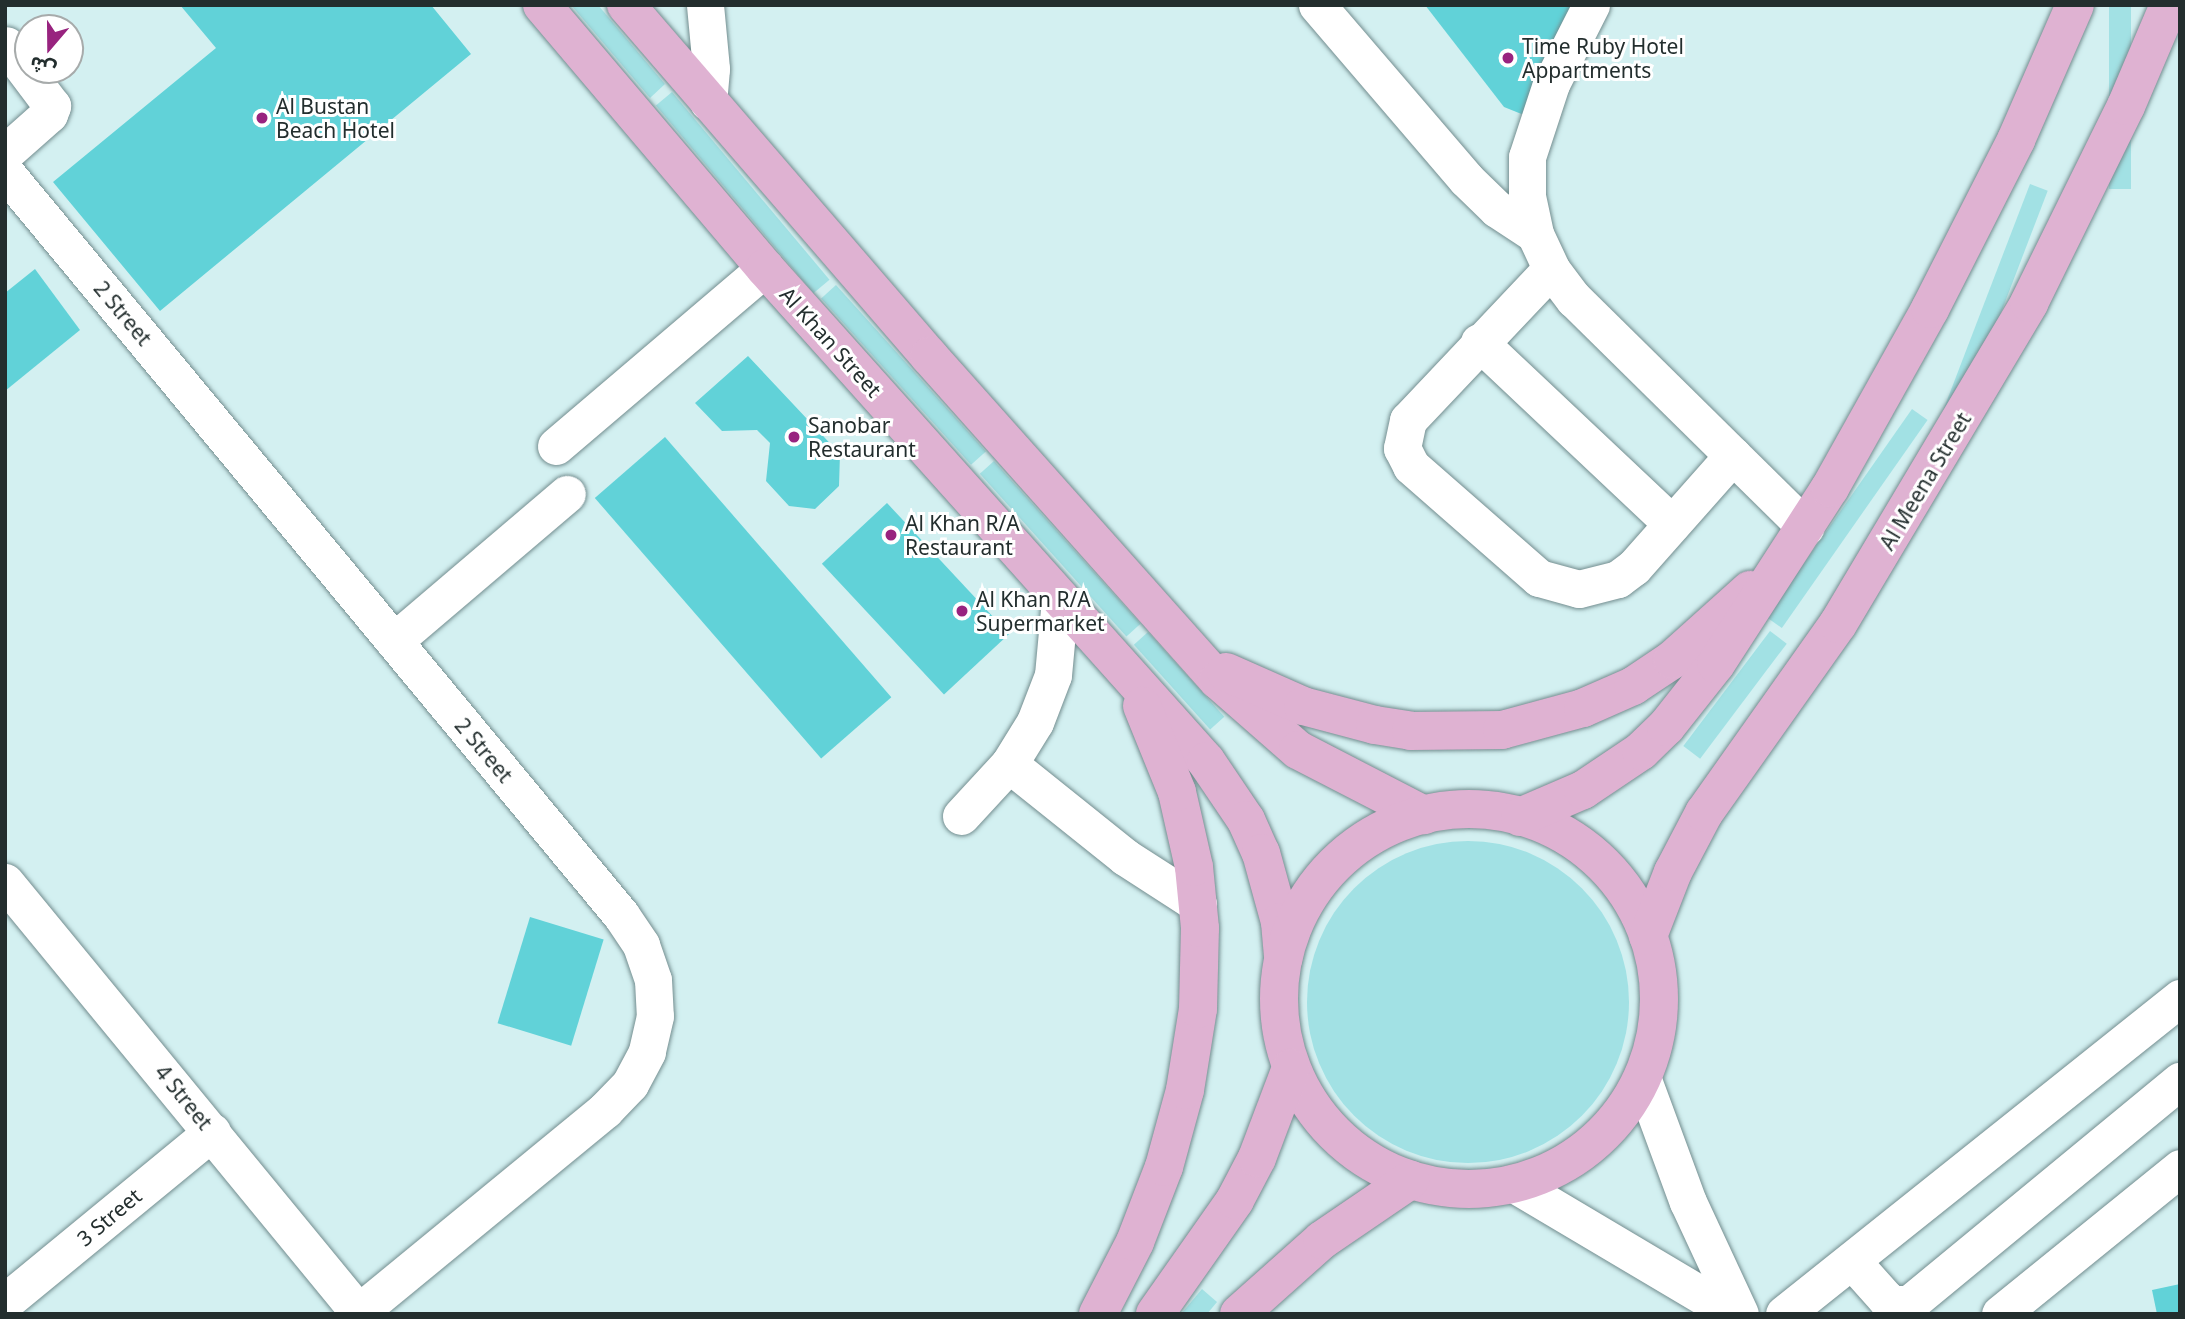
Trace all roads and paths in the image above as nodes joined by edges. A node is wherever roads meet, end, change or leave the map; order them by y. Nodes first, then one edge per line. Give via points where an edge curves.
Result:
1 (542, 5) edge
2 (626, 5) edge
3 (705, 5) edge
4 (1317, 5) edge
5 (1591, 5) edge
6 (2075, 5) edge
7 (2169, 5) edge
8 (6, 45) edge
9 (708, 102) junction
10 (5, 153) edge
11 (5, 172) edge
12 (1535, 234) junction
13 (765, 268) junction
14 (1551, 269) junction
15 (1479, 342) junction
16 (556, 446) dead end
17 (1732, 455) junction
18 (567, 494) dead end
19 (1672, 524) junction
20 (1805, 527) junction
21 (1778, 572) junction
22 (1060, 600) junction
23 (394, 641) junction
24 (1200, 658) junction
25 (1116, 662) junction
26 (1009, 764) junction
27 (1424, 815) junction
28 (961, 816) dead end
29 (1520, 817) junction
30 (5, 882) edge
31 (1198, 904) junction
32 (1648, 936) junction
33 (1283, 959) junction
34 (2180, 998) edge
35 (1291, 1068) junction
36 (1643, 1080) junction
37 (2180, 1081) edge
38 (212, 1132) junction
39 (2180, 1168) edge
40 (1410, 1180) junction
41 (1516, 1185) junction
42 (1852, 1261) junction
43 (5, 1302) edge
44 (360, 1313) edge
45 (1098, 1314) edge
46 (1155, 1314) edge
47 (1239, 1314) edge
48 (1733, 1314) edge
49 (1740, 1314) edge
50 (1784, 1314) edge
51 (2000, 1314) edge

1 - 13 main road, Al Khan Street
2 - 9 main road
3 - 9 street via 710,48
4 - 12 street via 1466,179 1497,209
5 - 12 street via 1551,84 1527,157 1527,196
6 - 20 main road via 2015,140 1936,298
7 - 32 main road, Al Meena Street via 2114,131 2029,303 1838,624 1704,813 1673,872
8 - 10 street via 52,106 49,114
9 - 24 main road
11 - 23 street, 2 Street
12 - 14 street
13 - 16 street
13 - 22 main road, Al Khan Street
14 - 15 street
14 - 17 street via 1574,299
15 - 19 street
15 - 19 street via 1408,420 1402,448 1411,466 1524,566 1558,586 1589,588 1618,579
17 - 19 street
17 - 20 street
18 - 23 street
20 - 21 main road
21 - 24 main road via 1741,597 1672,660 1633,686 1583,708 1502,730 1411,731 1339,717 1269,693
21 - 29 main road via 1716,664 1666,727 1613,772 1553,805
22 - 25 main road, Al Khan Street
22 - 26 street via 1053,675 1035,722
23 - 44 street, 2 Street via 621,915 641,945 653,980 655,1016 647,1052 630,1084 605,1110
24 - 27 main road via 1243,705 1298,750
25 - 31 main road via 1140,703 1177,792
25 - 33 main road, Al Khan Street via 1206,761 1246,820 1272,887
26 - 28 street
26 - 31 street via 1125,857
27 - 29 main road via 1472,810
27 - 33 main road via 1375,835 1333,867 1301,909
29 - 32 main road via 1567,837 1588,852 1624,890
30 - 38 street, 4 Street
31 - 45 main road via 1198,1009 1175,1129 1135,1242
32 - 36 main road via 1659,1009
33 - 35 main road via 1279,1014
34 - 42 street
35 - 40 main road via 1319,1116 1338,1137 1368,1159
35 - 46 main road via 1262,1147 1235,1200
36 - 41 main road via 1610,1127 1591,1145 1569,1161
36 - 49 street via 1688,1202
37 - 42 street via 1909,1304 1886,1299
38 - 43 street, 3 Street
38 - 44 street, 4 Street
39 - 51 street
40 - 41 main road via 1465,1189
40 - 47 main road via 1322,1240
41 - 48 street
42 - 50 street

